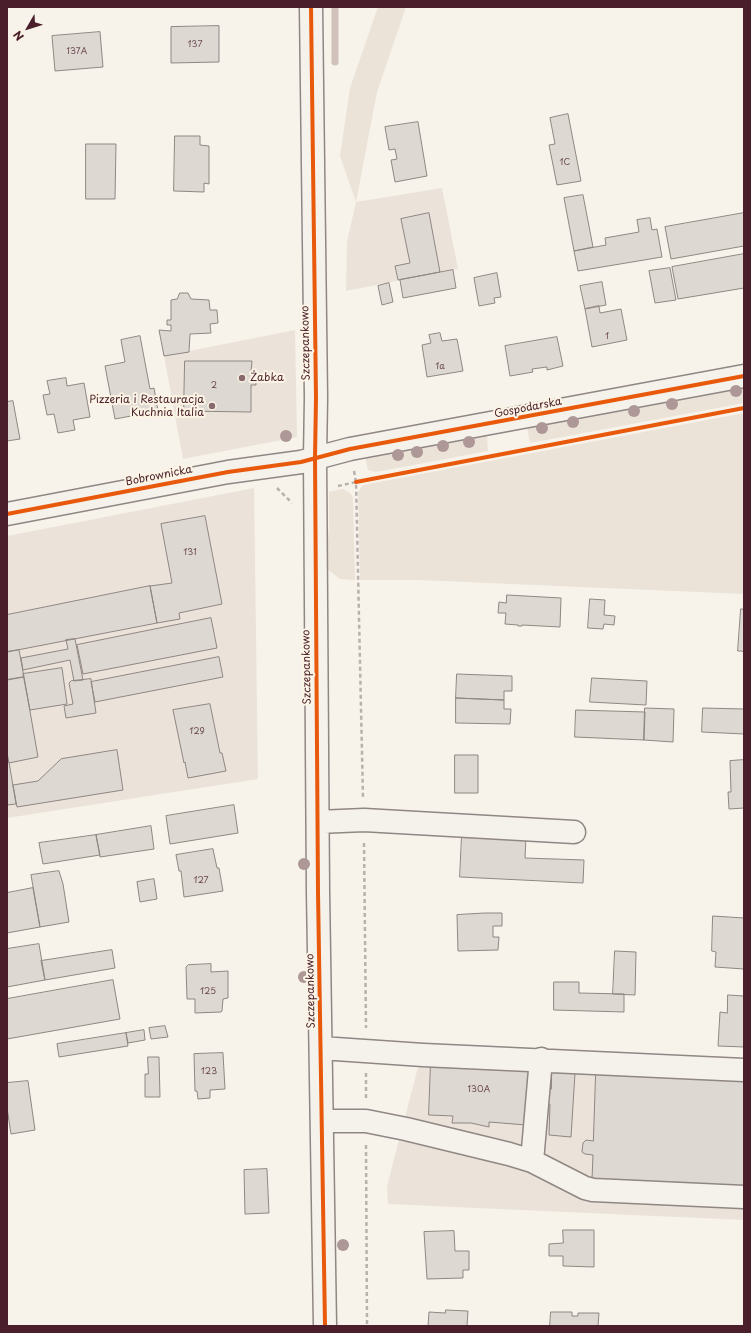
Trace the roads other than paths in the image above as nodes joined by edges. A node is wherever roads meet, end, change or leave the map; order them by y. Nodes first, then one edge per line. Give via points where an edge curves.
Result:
1 (311, 7) edge
2 (744, 376) edge
3 (315, 458) junction
4 (7, 514) edge
5 (318, 822) junction
6 (574, 832) dead end
7 (321, 1048) junction
8 (541, 1059) junction
9 (744, 1070) edge
10 (322, 1121) junction
11 (532, 1161) junction
12 (744, 1197) edge
13 (325, 1326) edge

1 - 3 street, Szczepankowo
2 - 3 street, Gospodarska
3 - 4 street, Bobrownicka
3 - 5 street, Szczepankowo
5 - 6 street via 364,820
5 - 7 street, Szczepankowo
7 - 8 street
7 - 10 street, Szczepankowo
8 - 9 street
8 - 11 street
10 - 11 street via 366,1121
10 - 13 street, Szczepankowo
11 - 12 street via 593,1190

